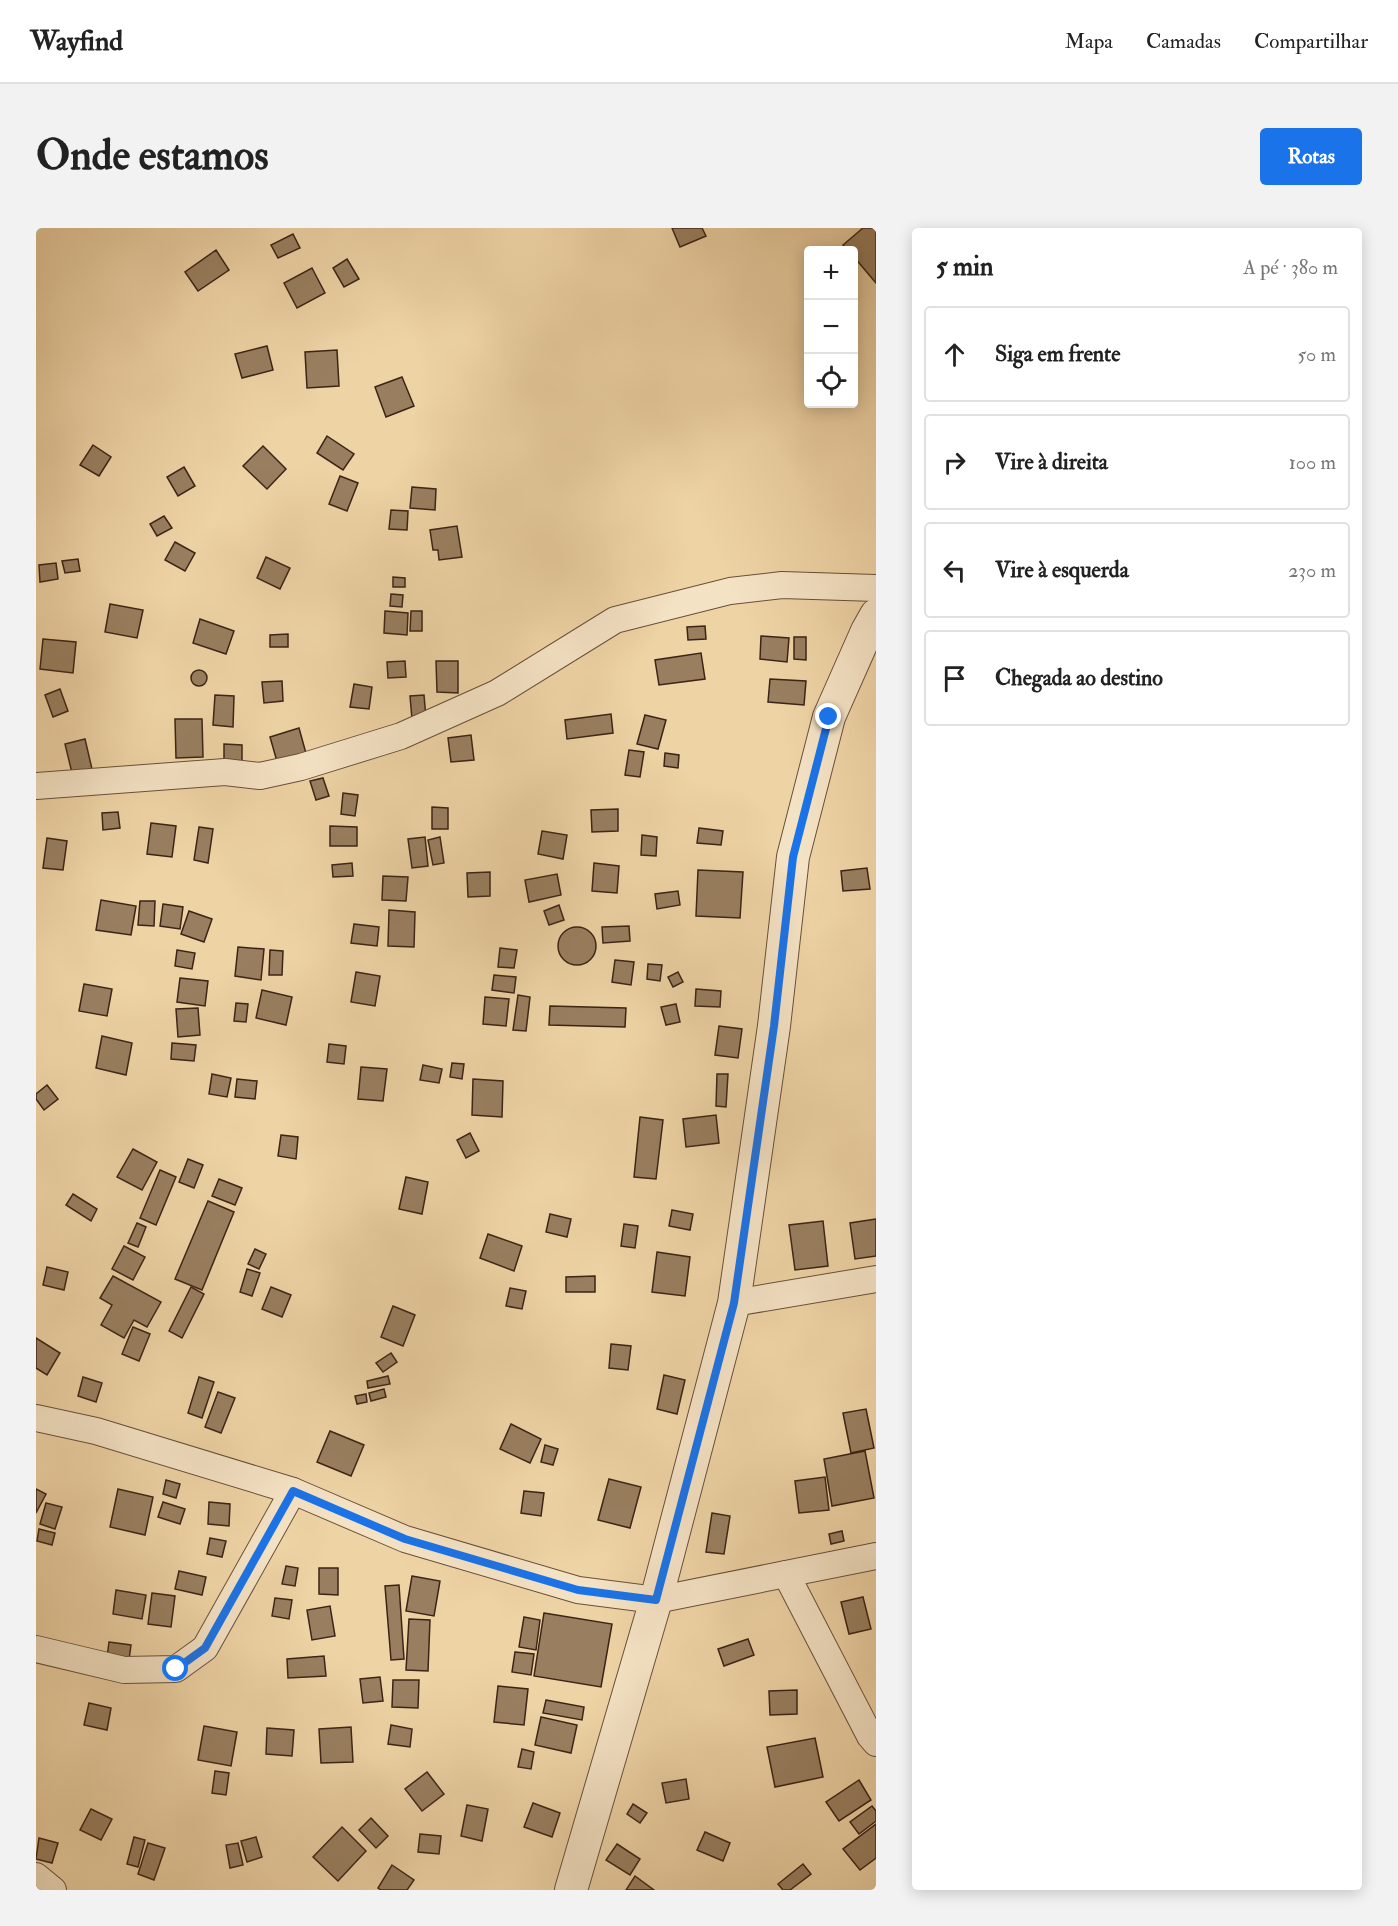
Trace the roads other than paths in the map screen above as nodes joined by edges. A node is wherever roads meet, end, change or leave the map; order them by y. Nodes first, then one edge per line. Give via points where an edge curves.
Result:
1 (876, 588) edge
2 (876, 615) edge
3 (36, 786) edge
4 (876, 1280) edge
5 (734, 1303) junction
6 (36, 1418) edge
7 (293, 1491) junction
8 (876, 1556) edge
9 (786, 1574) junction
10 (656, 1600) junction
11 (36, 1649) edge
12 (876, 1743) edge
13 (36, 1876) edge
14 (53, 1890) edge
15 (571, 1890) edge

1 - 3 street via 782,585 730,591 615,620 497,693 401,735 301,767 260,776 225,772
2 - 5 street via 829,717 793,857 774,1026
4 - 5 street
5 - 10 street
6 - 7 street via 96,1431
7 - 10 street via 405,1539 578,1590
7 - 11 street via 205,1648 176,1669 124,1670
8 - 9 street
9 - 10 street
9 - 12 street
10 - 15 street
13 - 14 street

